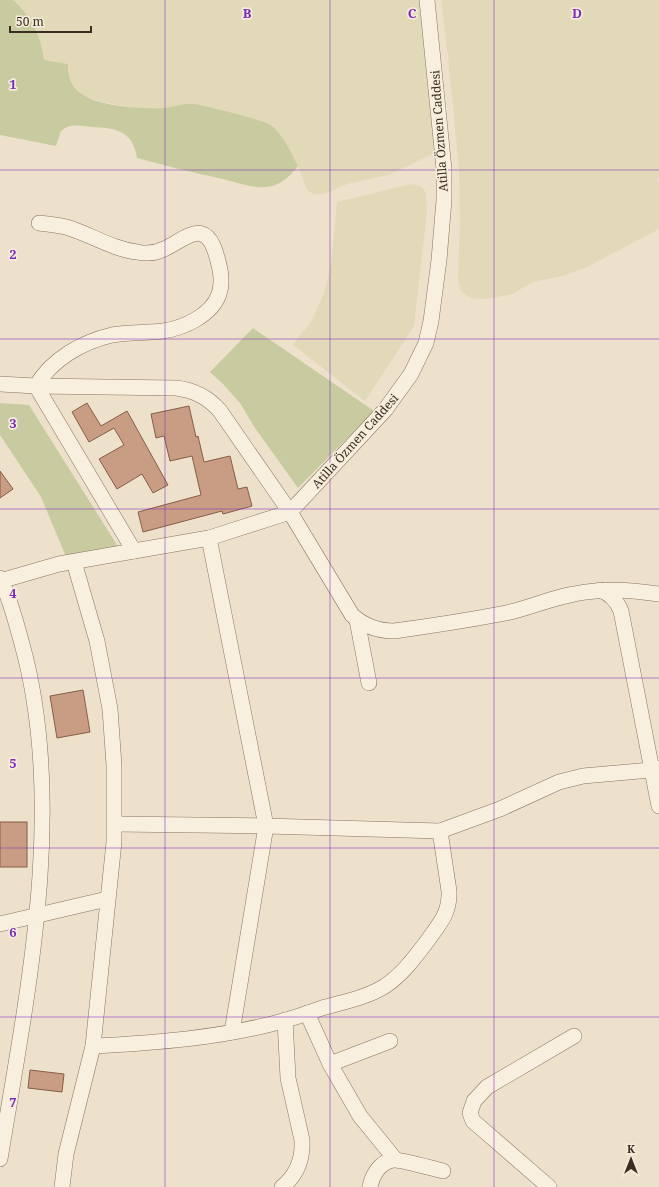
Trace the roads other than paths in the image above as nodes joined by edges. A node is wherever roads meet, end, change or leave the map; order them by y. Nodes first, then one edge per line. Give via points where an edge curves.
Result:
1 (427, 0) edge
2 (39, 223) dead end
3 (0, 384) edge
4 (36, 386) junction
5 (290, 512) junction
6 (209, 538) junction
7 (134, 551) junction
8 (74, 562) junction
9 (1, 580) edge
10 (600, 590) junction
11 (659, 594) edge
12 (357, 620) junction
13 (369, 683) dead end
14 (655, 769) edge
15 (659, 806) edge
16 (115, 824) junction
17 (266, 826) junction
18 (440, 831) junction
19 (108, 899) junction
20 (36, 915) junction
21 (0, 924) edge
22 (307, 1013) junction
23 (285, 1020) junction
24 (232, 1032) junction
25 (574, 1036) dead end
26 (390, 1040) dead end
27 (93, 1046) junction
28 (330, 1064) junction
29 (0, 1159) edge
30 (394, 1160) junction
31 (443, 1171) dead end
32 (62, 1187) edge
33 (282, 1187) edge
34 (370, 1187) edge
35 (549, 1187) edge

1 - 5 street, Atilla Özmen Caddesi via 444,184 439,260 429,332 417,364 385,410
2 - 4 street via 65,227 106,244 144,253 164,249 202,233 208,237 215,250 221,284 219,296 213,306 194,320 172,329 113,335 91,342 54,364
3 - 4 street
4 - 5 street via 176,388 203,396 220,411
4 - 7 street
5 - 6 street, Atilla Özmen Caddesi
5 - 12 street
6 - 7 street, Atilla Özmen Caddesi
6 - 17 street
7 - 8 street, Atilla Özmen Caddesi
8 - 9 street, Atilla Özmen Caddesi
8 - 16 street via 90,614 107,692 113,737
9 - 20 street via 26,658 39,733 42,819
10 - 11 street
10 - 12 street via 573,594 506,613 394,631 378,630
10 - 14 street via 611,596 621,611
12 - 13 street
14 - 15 street
14 - 18 street via 583,776 559,782 500,809
16 - 17 street
16 - 19 street
17 - 18 street
17 - 24 street
18 - 22 street via 449,899 446,914 438,926 412,961 385,986 366,995
19 - 20 street
19 - 27 street
20 - 21 street
20 - 29 street via 23,1021
22 - 23 street
22 - 28 street
23 - 24 street
23 - 33 street via 288,1078 302,1149 296,1172
24 - 27 street via 154,1042
25 - 35 street via 487,1087 474,1101 470,1113 473,1121
26 - 28 street
27 - 32 street via 66,1154
28 - 30 street via 360,1116
30 - 31 street
30 - 34 street via 377,1170

